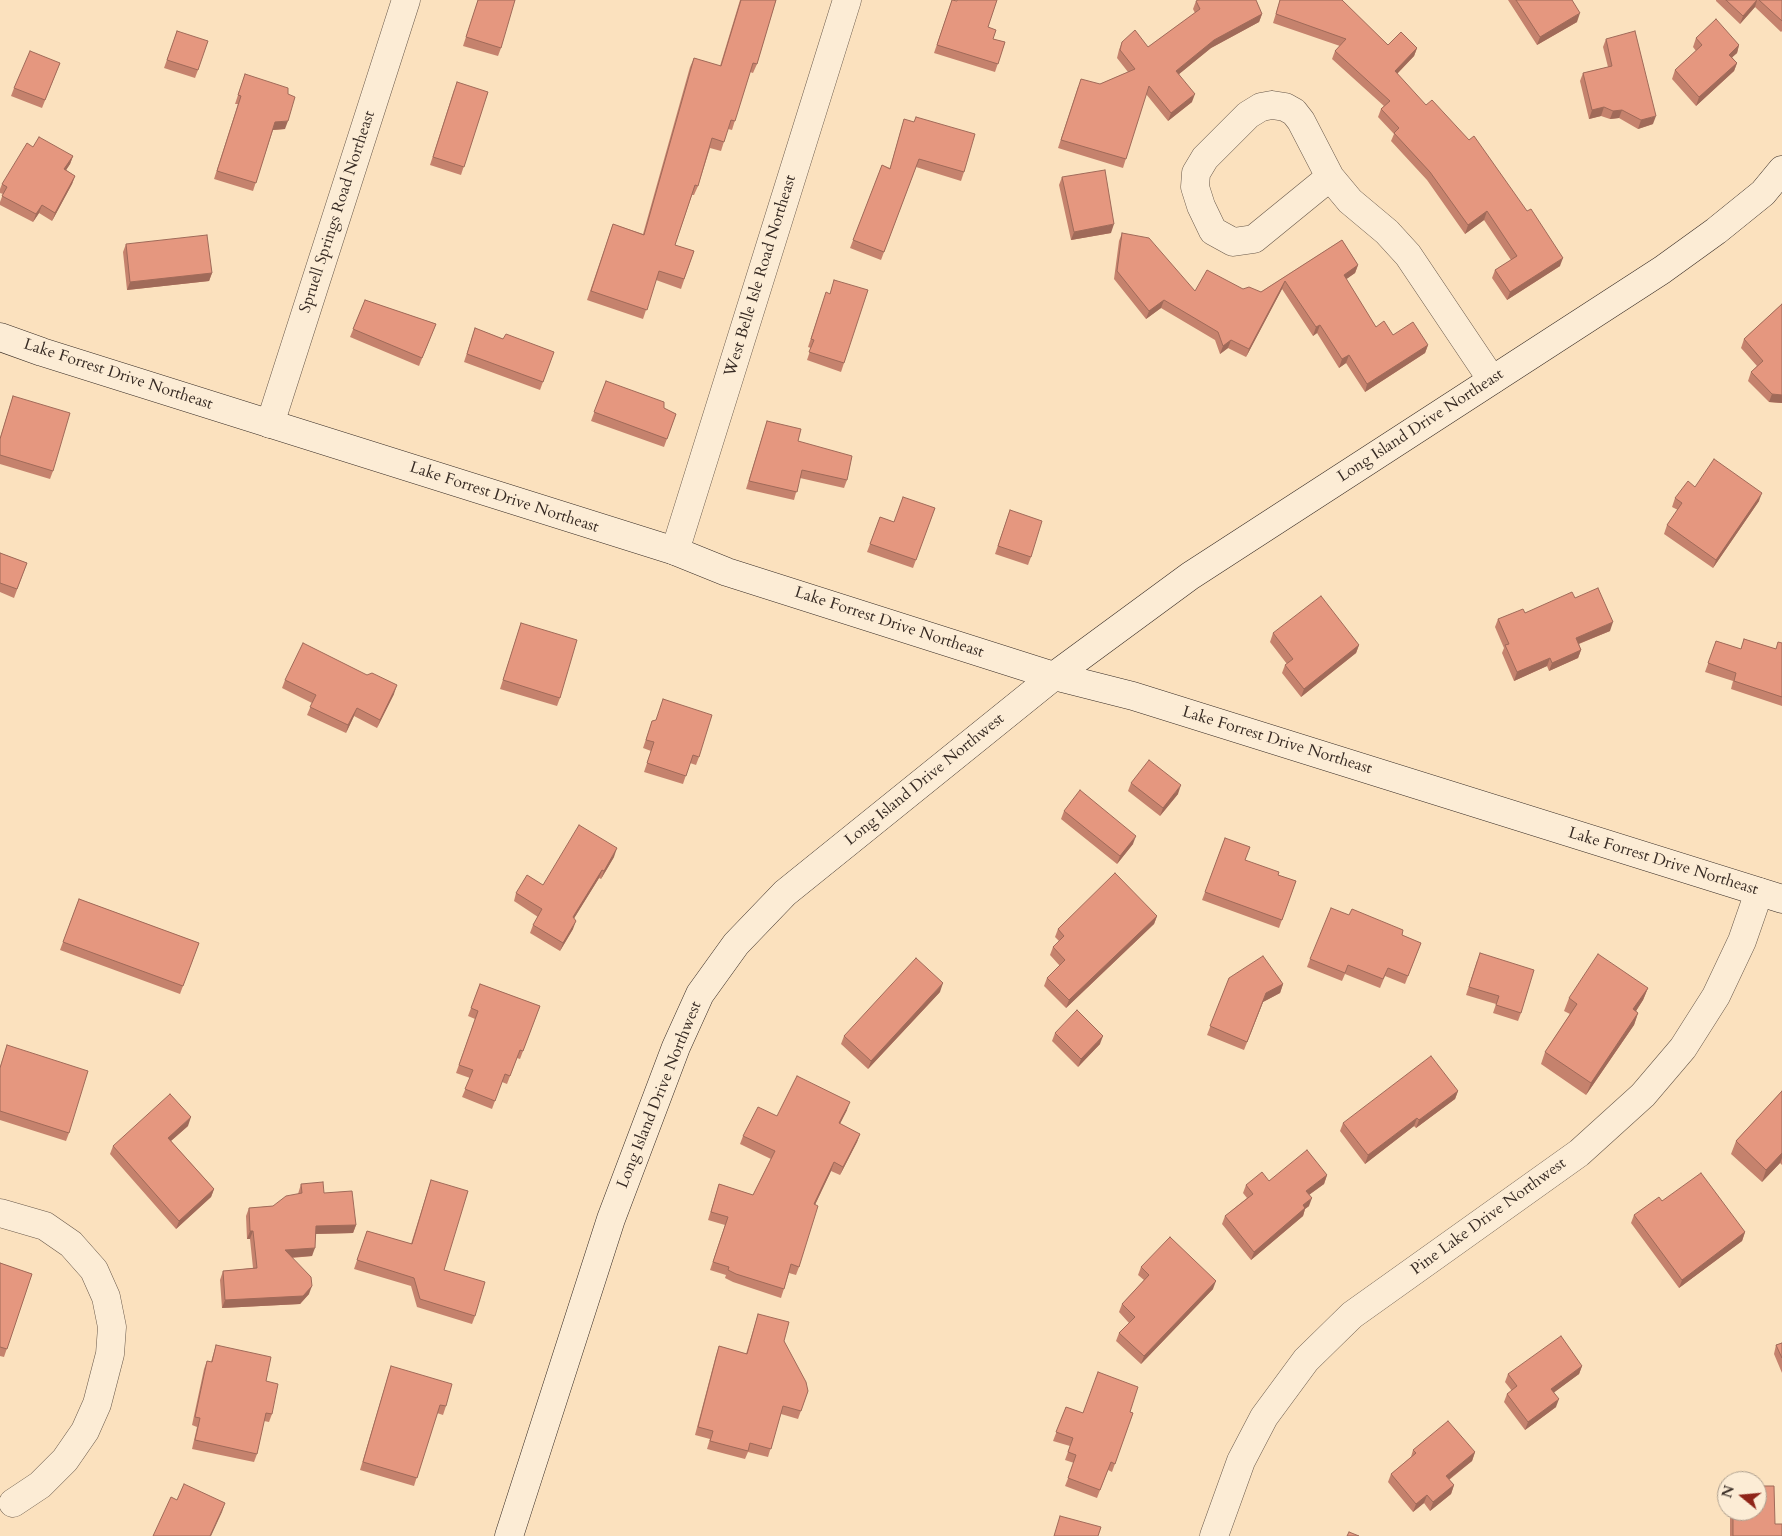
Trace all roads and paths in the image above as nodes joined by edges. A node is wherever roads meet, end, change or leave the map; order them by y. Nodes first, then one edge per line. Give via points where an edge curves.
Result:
1 (406, 0) edge
2 (847, 0) edge
3 (1782, 170) edge
4 (1330, 177) junction
5 (0, 337) edge
6 (1492, 380) junction
7 (270, 424) junction
8 (674, 552) junction
9 (1054, 676) junction
10 (1771, 895) edge
11 (0, 1213) edge
12 (13, 1503) dead end
13 (510, 1536) edge
14 (1214, 1536) edge

1 - 7 street, Spruell Springs Road Northeast
2 - 8 street, West Belle Isle Road Northeast
3 - 6 street, Long Island Drive Northeast via 1763,193 1716,231 1662,270
4 - 4 street via 1254,239 1233,242 1213,231 1196,187 1196,173 1205,158 1248,115 1272,105 1294,112
4 - 6 street via 1350,201 1387,232 1408,255
5 - 7 street, Lake Forrest Drive Northeast
6 - 9 street, Long Island Drive Northeast via 1190,576
7 - 8 street, Lake Forrest Drive Northeast
8 - 9 street, Lake Forrest Drive Northeast via 727,572
9 - 10 street, Lake Forrest Drive Northeast via 1133,696
9 - 13 street, Long Island Drive Northwest via 785,894 736,944 700,994 676,1047 611,1220
10 - 14 street, Pine Lake Drive Northwest via 1742,941 1716,996 1683,1048 1643,1095 1579,1153 1352,1315 1306,1360 1264,1417 1241,1461
11 - 12 street via 44,1226 71,1244 94,1270 106,1297 112,1327 110,1354 97,1404 85,1431 65,1460 40,1485

